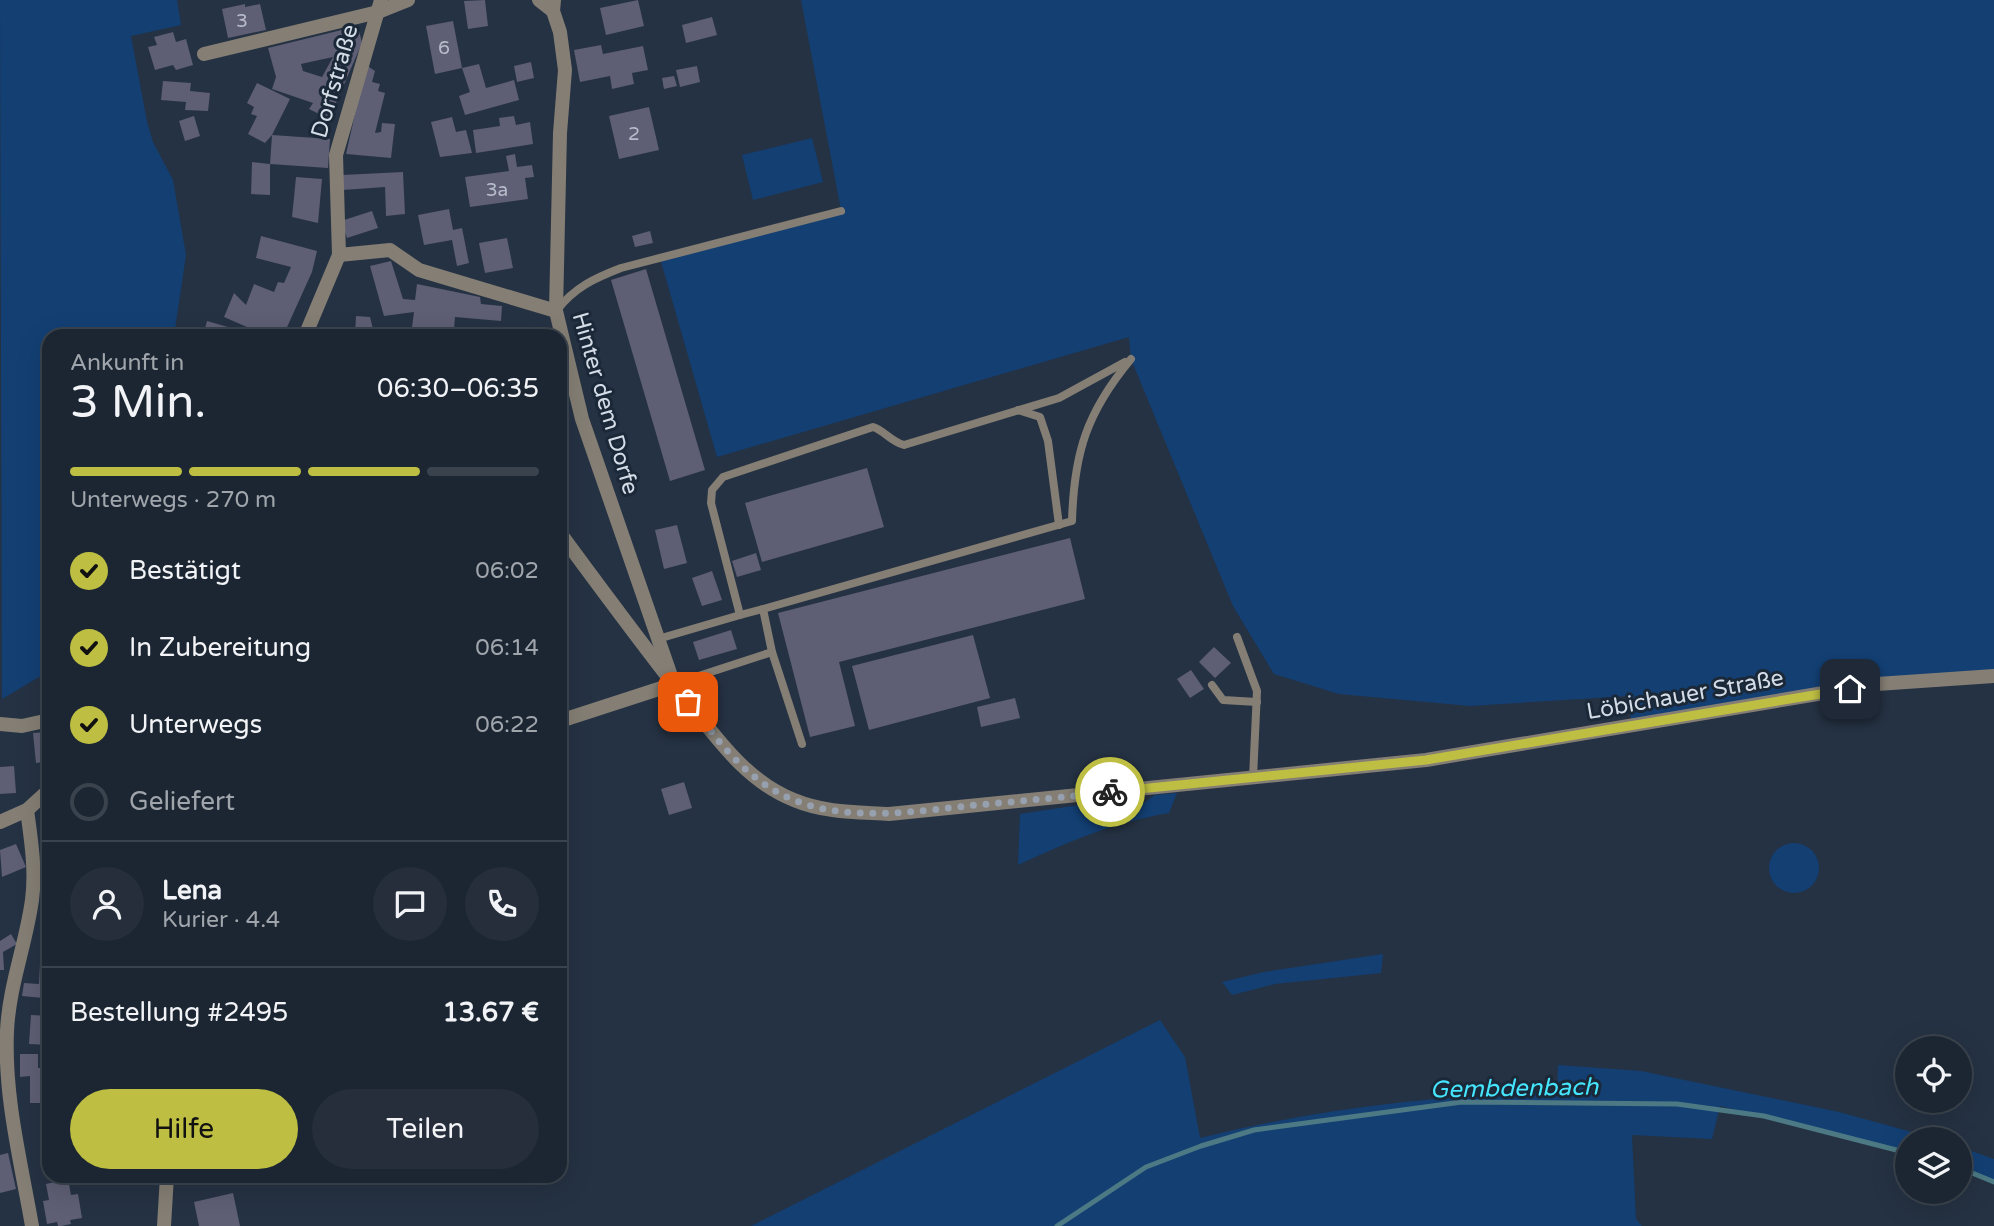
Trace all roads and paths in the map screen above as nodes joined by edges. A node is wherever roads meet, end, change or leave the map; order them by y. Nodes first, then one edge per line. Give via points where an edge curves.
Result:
1 (408, 0) edge
2 (539, 0) edge
3 (554, 5) edge
4 (379, 6) edge
5 (204, 54) dead end
6 (841, 211) dead end
7 (339, 255) junction
8 (556, 312) junction
9 (308, 329) edge
10 (560, 329) edge
11 (567, 357) edge
12 (1018, 410) junction
13 (1059, 524) junction
14 (567, 542) edge
15 (763, 609) junction
16 (740, 615) junction
17 (1237, 637) dead end
18 (658, 639) junction
19 (772, 652) junction
20 (1994, 676) edge
21 (674, 684) junction
22 (1212, 685) dead end
23 (1257, 702) junction
24 (567, 719) edge
25 (42, 722) edge
26 (0, 723) edge
27 (802, 744) dead end
28 (1253, 778) junction
29 (42, 796) edge
30 (27, 810) junction
31 (0, 822) edge
32 (167, 1183) edge
33 (32, 1226) edge
34 (164, 1226) edge

1 - 4 street
2 - 3 street
3 - 8 street, Hinter dem Dorfe via 565,69
4 - 5 street
4 - 7 street, Dorfstraße via 336,155
6 - 8 lane via 621,268 588,281 569,294
7 - 8 street via 390,250 419,270
7 - 9 street, Dorfstraße
8 - 10 street, Hinter dem Dorfe
11 - 18 street, Hinter dem Dorfe via 582,419
12 - 13 lane via 1040,417 1048,441
12 - 13 lane via 1089,384 1131,359 1110,384 1088,427 1073,473 1072,521
12 - 16 lane via 904,445 873,427 723,477 712,490 711,503
13 - 15 lane
14 - 21 street, Löbichauer Straße
15 - 16 lane
15 - 19 lane
16 - 18 lane
17 - 23 lane
18 - 21 street, Hinter dem Dorfe
19 - 21 lane
19 - 27 lane
20 - 28 street, Löbichauer Straße via 1877,684 1426,760
21 - 24 street
21 - 28 street, Löbichauer Straße via 732,757 761,782 794,800 831,811 889,814
22 - 23 lane via 1223,700
23 - 28 lane
25 - 26 street via 22,726
29 - 30 street
30 - 31 street
30 - 33 street via 32,900 7,1030 9,1102
32 - 34 street

